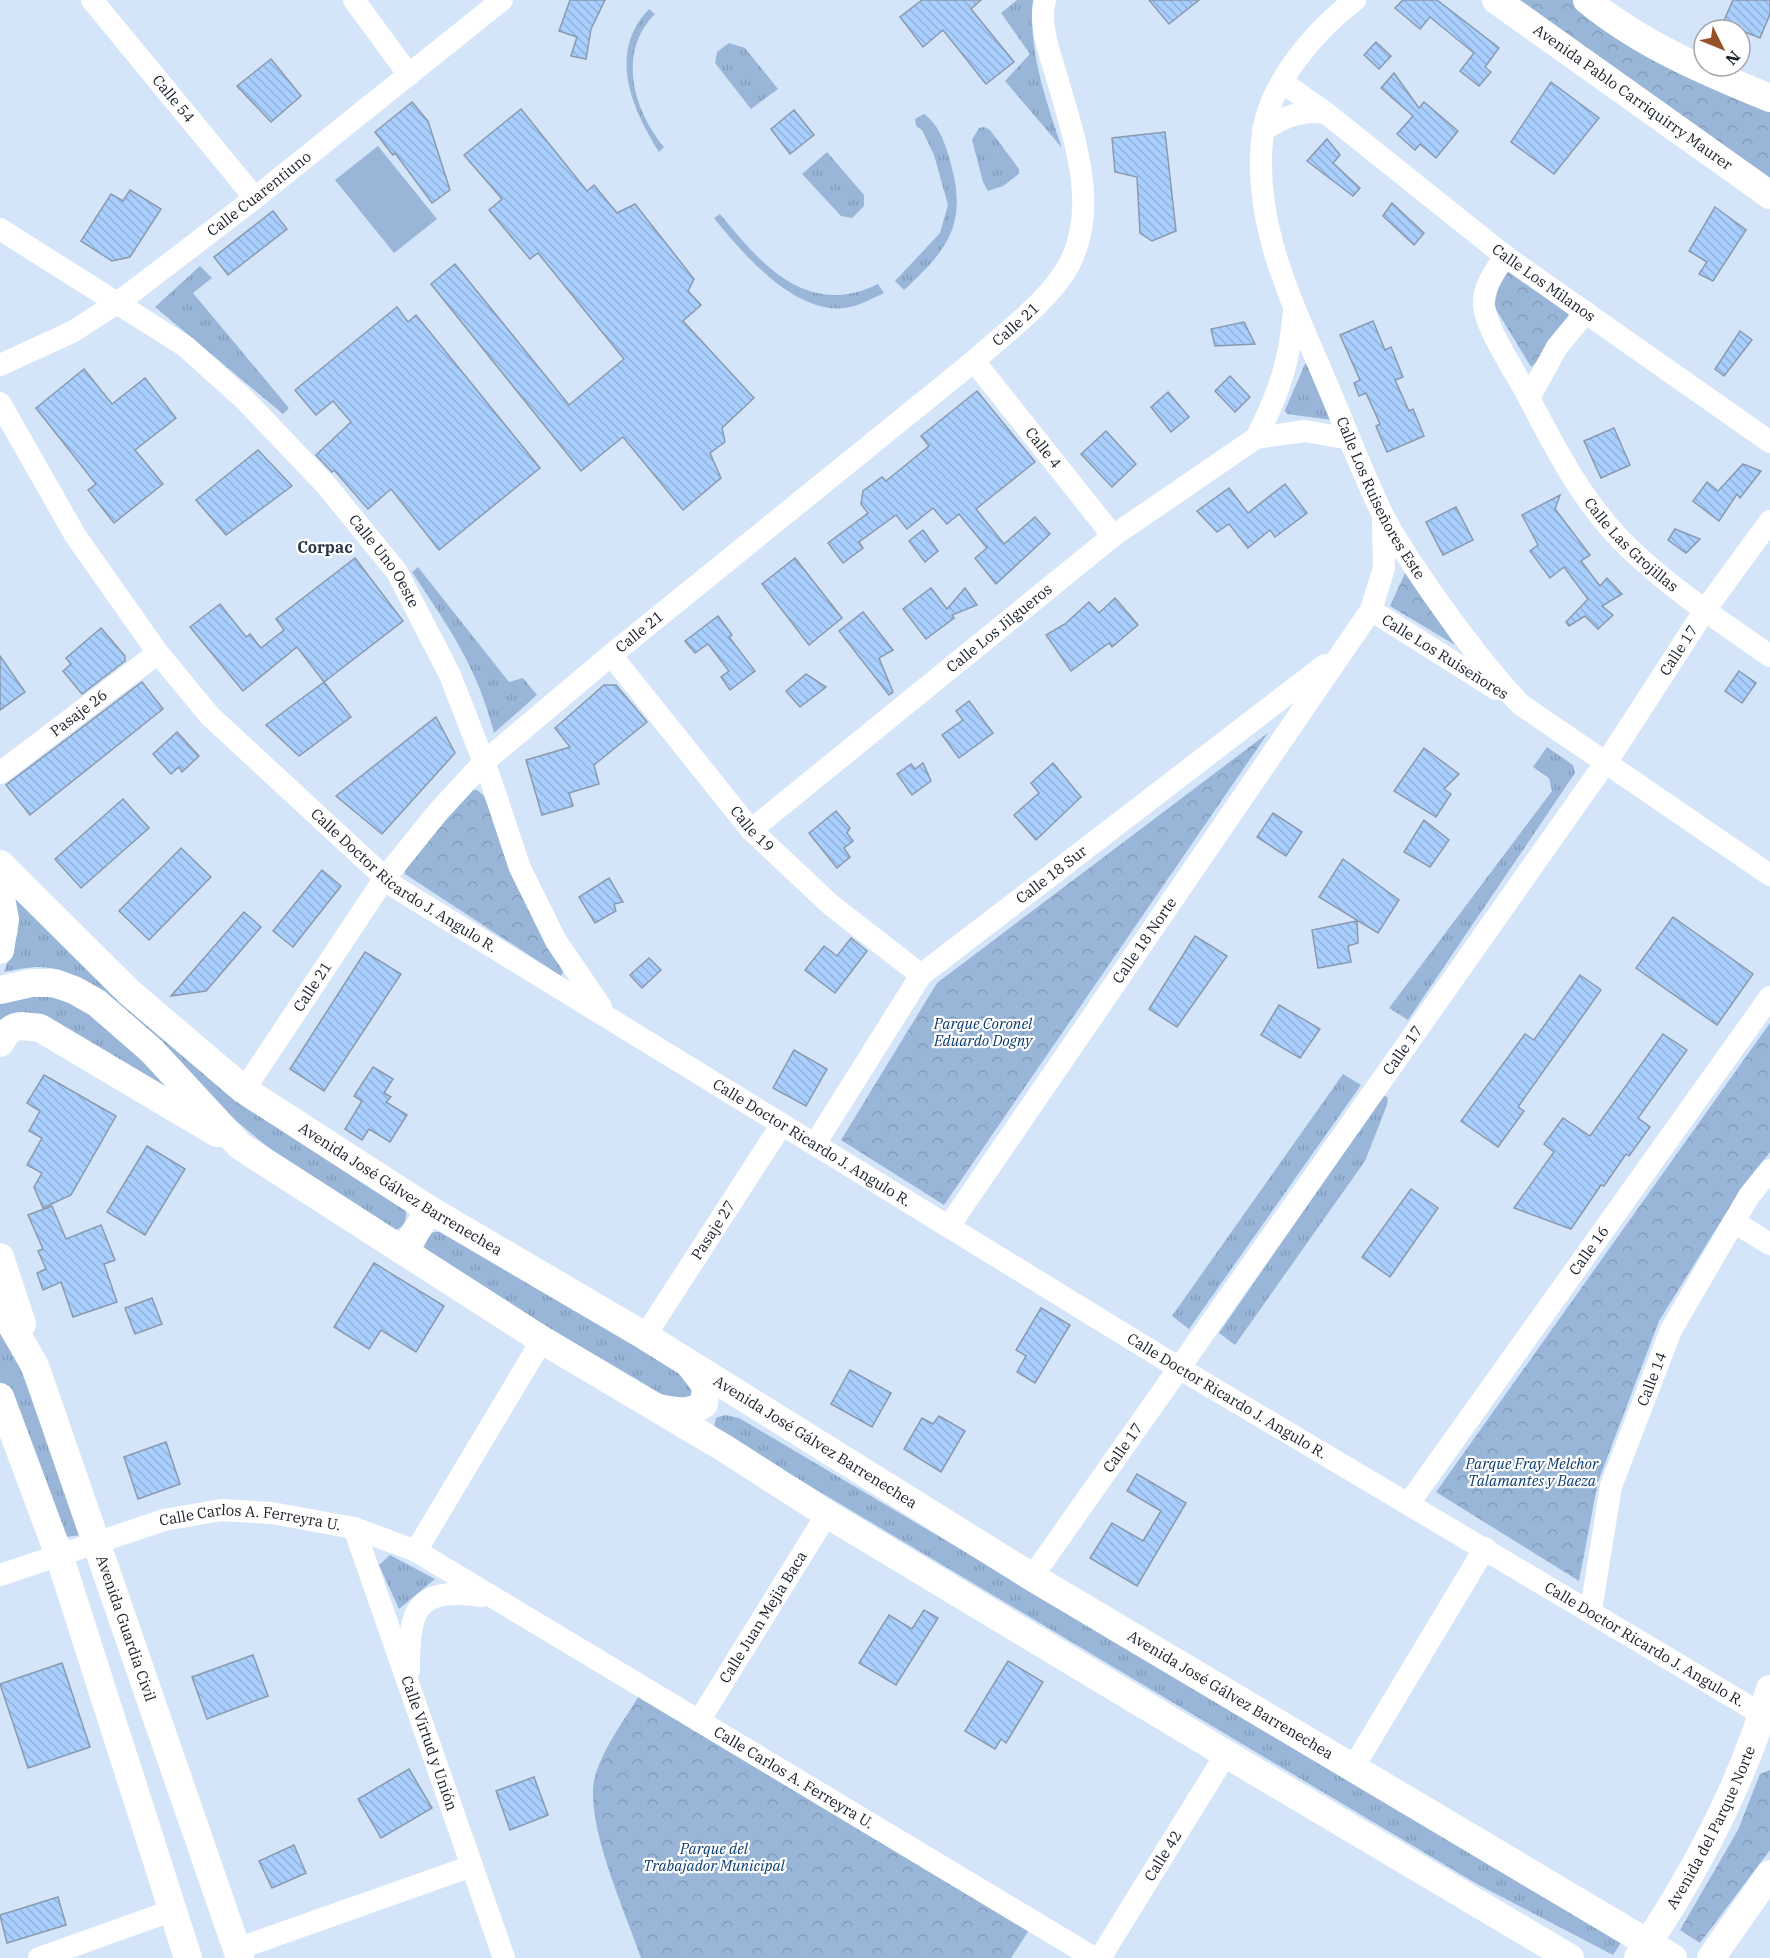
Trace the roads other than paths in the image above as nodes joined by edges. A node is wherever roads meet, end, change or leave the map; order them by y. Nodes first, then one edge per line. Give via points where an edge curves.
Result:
1 (92, 0) edge
2 (354, 0) edge
3 (502, 0) edge
4 (1045, 0) edge
5 (1355, 0) edge
6 (1496, 0) edge
7 (1587, 0) edge
8 (409, 75) junction
9 (1282, 82) junction
10 (1770, 98) edge
11 (1326, 113) junction
12 (1263, 130) junction
13 (1770, 195) edge
14 (255, 198) junction
15 (0, 229) edge
16 (1505, 256) junction
17 (120, 302) junction
18 (1294, 308) junction
19 (1586, 312) junction
20 (974, 361) junction
21 (0, 364) edge
22 (1529, 398) junction
23 (0, 403) edge
24 (1256, 438) junction
25 (1350, 439) junction
26 (1770, 442) edge
27 (1382, 514) junction
28 (1770, 521) edge
29 (1113, 536) junction
30 (1371, 610) junction
31 (1705, 610) junction
32 (154, 647) junction
33 (1341, 653) junction
34 (611, 655) junction
35 (1770, 656) edge
36 (1520, 704) junction
37 (0, 757) edge
38 (484, 762) junction
39 (1605, 764) junction
40 (0, 773) edge
41 (751, 830) junction
42 (1, 874) edge
43 (1770, 875) edge
44 (384, 879) junction
45 (0, 950) edge
46 (921, 975) junction
47 (0, 990) edge
48 (1770, 997) edge
49 (609, 1018) junction
50 (0, 1043) edge
51 (244, 1090) junction
52 (782, 1124) junction
53 (815, 1144) junction
54 (240, 1146) junction
55 (1770, 1170) edge
56 (430, 1210) junction
57 (1734, 1222) junction
58 (949, 1226) junction
59 (1770, 1244) edge
60 (403, 1251) junction
61 (0, 1257) edge
62 (0, 1305) edge
63 (645, 1336) junction
64 (542, 1340) junction
65 (687, 1362) junction
66 (35, 1366) junction
67 (1179, 1368) junction
68 (0, 1397) edge
69 (758, 1406) junction
70 (654, 1407) junction
71 (724, 1448) junction
72 (1409, 1503) junction
73 (827, 1514) junction
74 (354, 1528) junction
75 (96, 1542) junction
76 (1485, 1548) junction
77 (416, 1551) junction
78 (59, 1555) junction
79 (0, 1575) edge
80 (1032, 1577) junction
81 (492, 1597) junction
82 (1591, 1611) junction
83 (409, 1686) junction
84 (1768, 1708) edge
85 (699, 1721) junction
86 (1226, 1754) junction
87 (1770, 1754) edge
88 (1353, 1768) junction
89 (1735, 1783) junction
90 (472, 1866) junction
91 (1770, 1874) edge
92 (171, 1911) junction
93 (1735, 1945) edge
94 (1643, 1950) edge
95 (238, 1954) edge
96 (39, 1958) edge
97 (188, 1958) edge
98 (504, 1958) edge
99 (1094, 1958) edge
100 (1100, 1958) edge
101 (1570, 1958) edge
102 (1673, 1958) edge
103 (1711, 1958) edge

1 - 14 street, Calle 54
2 - 8 street
3 - 8 street, Calle Cuarentiuno
4 - 20 street, Calle 21 via 1049,51 1080,158 1083,222 1073,255 1058,282
5 - 9 street, Calle Los Ruiseñores Este via 1325,24
6 - 13 main road, Avenida Pablo Carriquirry Maurer
7 - 10 main road via 1613,22 1705,72
8 - 14 street, Calle Cuarentiuno
9 - 11 street, Calle Los Milanos
9 - 12 street, Calle Los Ruiseñores Este
11 - 12 street via 1289,114
11 - 16 street, Calle Los Milanos
12 - 18 street, Calle Los Ruiseñores Este via 1263,206 1274,255
14 - 17 street, Calle Cuarentiuno
15 - 17 street, Calle Uno Oeste
16 - 19 street, Calle Los Milanos
16 - 22 street, Calle Las Grojillas via 1488,285 1484,306 1495,336
17 - 21 street, Calle Cuarentiuno via 72,332
17 - 38 street, Calle Uno Oeste via 185,345 244,399 326,485 397,573 450,675
18 - 24 street, Calle Los Jilgueros via 1291,351 1275,403
18 - 25 street, Calle Los Ruiseñores Este
19 - 22 street via 1557,347
19 - 26 street, Calle Los Milanos
20 - 29 street, Calle 4
20 - 34 street, Calle 21
22 - 31 street, Calle Las Grojillas via 1564,466 1599,514 1630,550
23 - 32 street, Calle Doctor Ricardo J. Angulo R. via 75,536
24 - 25 street, Calle Los Jilgueros via 1305,431
24 - 29 street, Calle Los Jilgueros
25 - 27 street, Calle Los Ruiseñores Este
27 - 30 street, Calle 18 Norte via 1384,568
27 - 36 street, Calle Los Ruiseñores Este via 1465,640
28 - 31 street, Calle 17
29 - 41 street, Calle Los Jilgueros
30 - 33 street, Calle 18 Norte
30 - 36 street, Calle Los Ruiseñores
31 - 35 street, Calle Las Grojillas
31 - 39 street, Calle 17
32 - 37 street, Pasaje 26
32 - 40 street, Pasaje 26
32 - 44 street, Calle Doctor Ricardo J. Angulo R. via 210,716
33 - 46 street, Calle 18 Sur
33 - 58 street, Calle 18 Norte
34 - 38 street, Calle 21
34 - 41 street, Calle 19
36 - 39 street, Calle Los Ruiseñores Este
38 - 44 street, Calle 21
38 - 49 street, Calle Uno Oeste via 520,868 572,968
39 - 43 street, Calle Los Ruiseñores Este
39 - 67 street, Calle 17
41 - 46 street, Calle 19 via 831,905
42 - 45 main road via 5,919
42 - 51 main road, Avenida José Gálvez Barrenechea via 129,992
44 - 49 street, Calle Doctor Ricardo J. Angulo R.
44 - 51 street, Calle 21
46 - 53 street, Calle 18 Sur
47 - 54 main road via 31,982 54,983 97,1003 152,1051
48 - 72 street, Calle 16
49 - 52 street, Calle Doctor Ricardo J. Angulo R.
50 - 54 main road via 15,1026 40,1028
51 - 56 main road, Avenida José Gálvez Barrenechea
52 - 53 street, Calle Doctor Ricardo J. Angulo R.
52 - 63 street, Pasaje 27
53 - 58 street, Calle Doctor Ricardo J. Angulo R.
54 - 60 main road
55 - 57 street, Calle 14
56 - 60 main road
56 - 63 main road, Avenida José Gálvez Barrenechea
57 - 59 street
57 - 82 street, Calle 14 via 1671,1330 1611,1486
58 - 67 street, Calle Doctor Ricardo J. Angulo R.
60 - 64 main road
61 - 66 main road
62 - 66 main road, Avenida Guardia Civil
63 - 65 main road, Avenida José Gálvez Barrenechea
64 - 70 main road
64 - 77 street
65 - 69 main road, Avenida José Gálvez Barrenechea
65 - 70 main road via 706,1386 704,1404 695,1411 683,1412
66 - 75 main road, Avenida Guardia Civil
67 - 72 street, Calle Doctor Ricardo J. Angulo R.
67 - 80 street, Calle 17
68 - 78 main road
69 - 71 main road via 728,1405 715,1414 711,1429
69 - 80 main road, Avenida José Gálvez Barrenechea
70 - 71 main road
71 - 73 main road
72 - 76 street, Calle Doctor Ricardo J. Angulo R.
73 - 85 street, Calle Juan Mejia Baca
73 - 86 main road
74 - 75 street, Calle Carlos A. Ferreyra U. via 221,1510 164,1520
74 - 77 street, Calle Carlos A. Ferreyra U.
74 - 83 street, Calle Virtud y Unión
75 - 78 street, Calle Carlos A. Ferreyra U.
75 - 95 main road, Avenida Guardia Civil
76 - 82 street, Calle Doctor Ricardo J. Angulo R.
76 - 88 street
77 - 81 street, Calle Carlos A. Ferreyra U.
78 - 79 street, Calle Carlos A. Ferreyra U.
78 - 92 main road
80 - 88 main road, Avenida José Gálvez Barrenechea
81 - 83 street, Calle Carlos A. Ferreyra U. via 454,1592 431,1598 415,1612 409,1632
81 - 85 street, Calle Carlos A. Ferreyra U.
82 - 84 street, Calle Doctor Ricardo J. Angulo R.
83 - 90 street, Calle Virtud y Unión
84 - 89 main road, Avenida del Parque Norte
85 - 99 street, Calle Carlos A. Ferreyra U.
86 - 100 street, Calle 42
86 - 101 main road
87 - 89 main road via 1754,1762
88 - 94 main road, Avenida José Gálvez Barrenechea
89 - 94 main road, Avenida del Parque Norte via 1717,1827
90 - 95 street
90 - 98 street, Calle Virtud y Unión
91 - 93 main road
92 - 96 street
92 - 97 main road
93 - 103 main road
94 - 102 main road, Avenida José Gálvez Barrenechea

